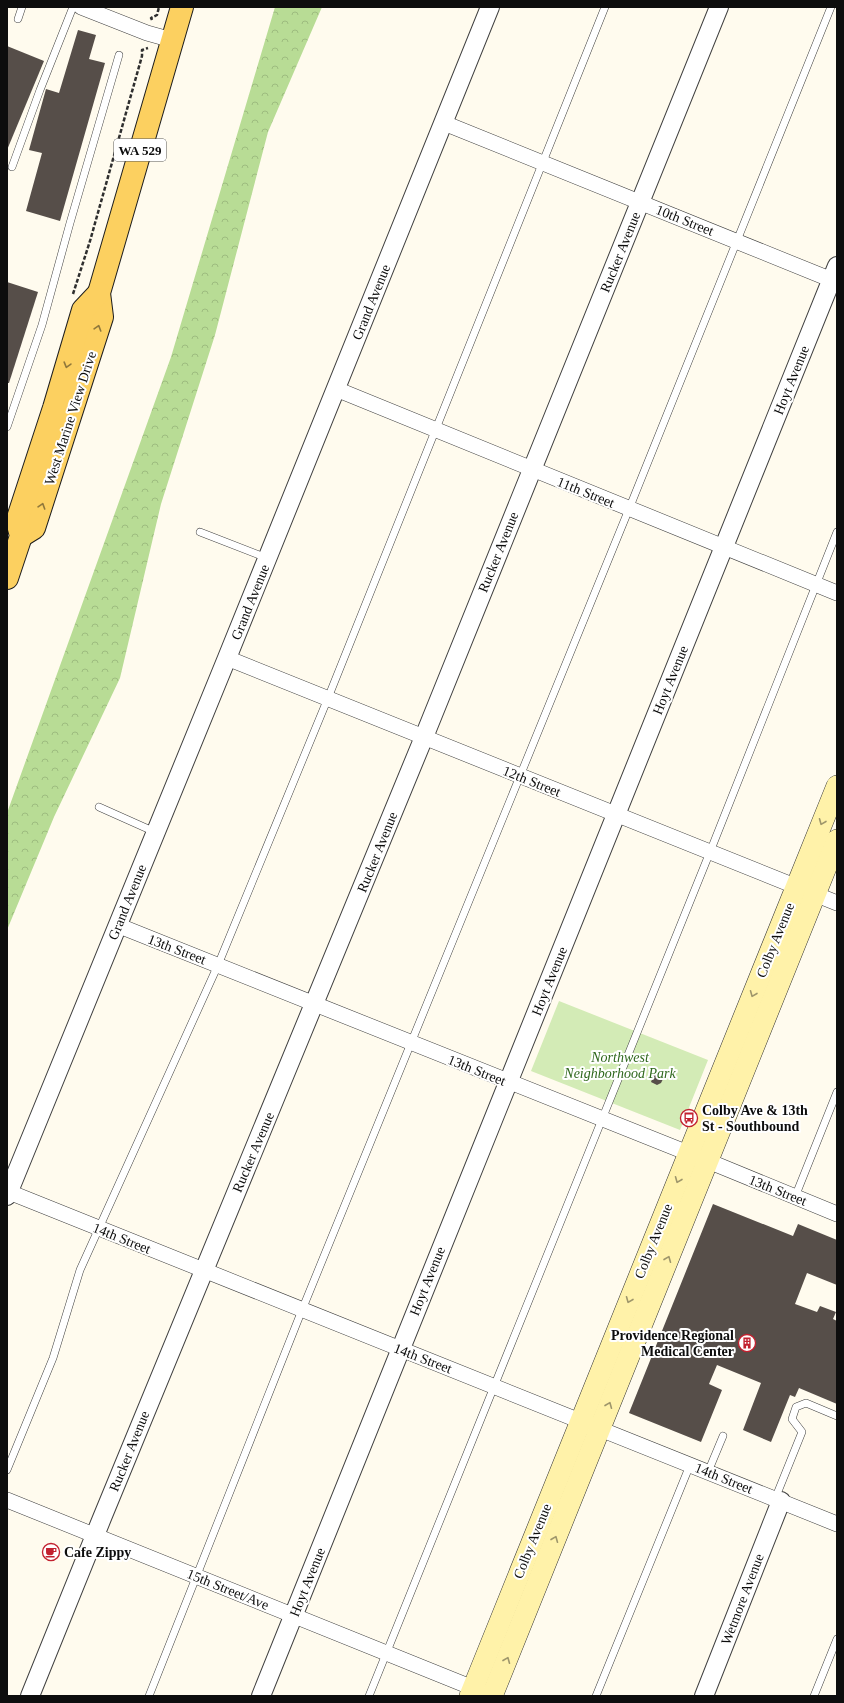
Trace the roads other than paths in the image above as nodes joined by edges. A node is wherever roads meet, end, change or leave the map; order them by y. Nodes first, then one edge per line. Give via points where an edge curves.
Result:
1 (22, 7) edge
2 (73, 7) edge
3 (81, 7) edge
4 (182, 7) edge
5 (490, 7) edge
6 (605, 7) edge
7 (718, 7) edge
8 (831, 7) edge
9 (103, 11) edge
10 (18, 19) dead end
11 (172, 40) junction
12 (119, 55) dead end
13 (444, 123) junction
14 (543, 163) junction
15 (12, 167) dead end
16 (640, 202) junction
17 (736, 241) junction
18 (835, 276) edge
19 (336, 389) junction
20 (7, 427) edge
21 (436, 430) junction
22 (532, 470) junction
23 (628, 509) junction
24 (200, 532) dead end
25 (837, 532) edge
26 (724, 547) junction
27 (268, 558) junction
28 (7, 578) edge
29 (816, 584) junction
30 (837, 593) edge
31 (228, 658) junction
32 (328, 698) junction
33 (424, 737) junction
34 (519, 775) junction
35 (837, 786) edge
36 (99, 807) dead end
37 (617, 814) junction
38 (156, 832) junction
39 (837, 840) edge
40 (710, 852) junction
41 (806, 890) junction
42 (837, 903) edge
43 (117, 925) junction
44 (218, 965) junction
45 (314, 1004) junction
46 (410, 1043) junction
47 (508, 1082) junction
48 (837, 1092) edge
49 (602, 1120) junction
50 (689, 1153) junction
51 (708, 1161) junction
52 (8, 1194) edge
53 (795, 1197) junction
54 (837, 1214) edge
55 (98, 1228) junction
56 (204, 1271) junction
57 (302, 1310) junction
58 (400, 1350) junction
59 (494, 1385) junction
60 (837, 1416) edge
61 (580, 1420) junction
62 (600, 1428) junction
63 (723, 1436) dead end
64 (690, 1464) junction
65 (7, 1470) edge
66 (708, 1472) junction
67 (7, 1500) edge
68 (778, 1500) junction
69 (837, 1524) edge
70 (95, 1536) junction
71 (196, 1576) junction
72 (293, 1615) junction
73 (837, 1639) edge
74 (386, 1652) junction
75 (472, 1692) edge
76 (30, 1696) edge
77 (149, 1696) edge
78 (261, 1696) edge
79 (369, 1696) edge
80 (493, 1696) edge
81 (596, 1696) edge
82 (704, 1696) edge
83 (814, 1696) edge

1 - 10 lane
2 - 15 lane
3 - 9 street
4 - 11 main road, West Marine View Drive / WA 529
5 - 13 street, Grand Avenue
6 - 14 lane
7 - 16 street, Rucker Avenue
8 - 17 lane
9 - 11 street via 147,33
11 - 28 main road, West Marine View Drive / WA 529 via 99,293 83,310 17,522 18,542
12 - 20 lane via 42,325
13 - 14 street, 10th Street
13 - 19 street, Grand Avenue
14 - 16 street, 10th Street
14 - 21 lane
16 - 17 street, 10th Street
16 - 22 street, Rucker Avenue
17 - 18 street, 10th Street
17 - 23 lane
18 - 26 street, Hoyt Avenue
19 - 21 street, 11th Street
19 - 27 street, Grand Avenue
21 - 22 street, 11th Street
21 - 32 lane
22 - 23 street, 11th Street
22 - 33 street, Rucker Avenue
23 - 26 street, 11th Street
23 - 34 lane
24 - 27 lane
25 - 29 lane
26 - 29 street, 11th Street
26 - 37 street, Hoyt Avenue
27 - 31 street, Grand Avenue
29 - 30 street, 11th Street
29 - 40 lane
31 - 32 street, 12th Street
31 - 38 street, Grand Avenue
32 - 33 street, 12th Street
32 - 44 lane
33 - 34 street, 12th Street
33 - 45 street, Rucker Avenue
34 - 37 street, 12th Street
34 - 46 lane
35 -> 41 main road, Colby Avenue
36 - 38 lane
37 - 40 street, 12th Street
37 - 47 street, Hoyt Avenue
38 - 43 street, Grand Avenue
39 - 41 main road, Colby Avenue
40 - 41 street, 12th Street
40 - 49 lane
41 - 42 street, 12th Street
41 -> 50 main road, Colby Avenue
41 - 51 main road, Colby Avenue
43 - 44 street, 13th Street
43 - 52 street, Grand Avenue
44 - 45 street, 13th Street
44 - 55 lane
45 - 46 street, 13th Street
45 - 56 street, Rucker Avenue
46 - 47 street, 13th Street
46 - 57 lane
47 - 49 street, 13th Street
47 - 58 street, Hoyt Avenue
48 - 53 lane
49 - 50 street, 13th Street
49 - 59 lane
50 - 51 street, 13th Street
50 -> 61 main road, Colby Avenue
51 - 53 street, 13th Street
62 -> 51 main road, Colby Avenue
52 - 55 street, 14th Street
53 - 54 street, 13th Street
55 - 56 street, 14th Street
55 - 65 lane via 80,1270 53,1358
56 - 57 street, 14th Street
56 - 70 street, Rucker Avenue
57 - 58 street, 14th Street
57 - 71 lane
58 - 59 street, 14th Street
58 - 72 street, Hoyt Avenue
59 - 61 street, 14th Street
59 - 74 lane
60 - 68 lane via 806,1403 796,1407 792,1419 802,1432
61 - 62 street, 14th Street
61 - 75 main road, Colby Avenue
62 - 64 street, 14th Street
80 -> 62 main road, Colby Avenue
63 - 66 lane
64 - 66 street, 14th Street
64 - 81 lane
66 - 68 street, 14th Street
67 - 70 street, 15th Street/Ave
68 - 69 street, 14th Street
68 - 82 street, Wetmore Avenue
70 - 71 street, 15th Street/Ave
70 - 76 street, Rucker Avenue
71 - 72 street, 15th Street/Ave
71 - 77 lane
72 - 74 street, 15th Street/Ave
72 - 78 street, Hoyt Avenue
73 - 83 lane
74 - 75 street, 15th Street/Ave
74 - 79 lane
75 - 80 street, 15th Street/Ave

